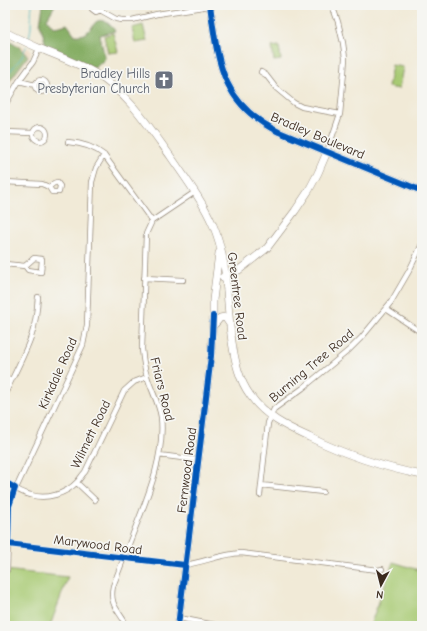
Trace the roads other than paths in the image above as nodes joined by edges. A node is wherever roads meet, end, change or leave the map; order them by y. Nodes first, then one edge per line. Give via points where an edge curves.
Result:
1 (93, 5) edge
2 (212, 5) edge
3 (332, 5) edge
4 (418, 5) edge
5 (100, 8) edge
6 (422, 8) edge
7 (5, 32) edge
8 (39, 49) junction
9 (261, 72) dead end
10 (19, 81) junction
11 (35, 85) dead end
12 (5, 105) edge
13 (340, 114) junction
14 (5, 132) edge
15 (33, 134) dead end
16 (68, 142) dead end
17 (327, 152) junction
18 (104, 155) junction
19 (5, 182) edge
20 (49, 187) dead end
21 (422, 191) edge
22 (195, 192) junction
23 (152, 221) junction
24 (422, 244) edge
25 (221, 250) junction
26 (5, 264) edge
27 (25, 266) dead end
28 (225, 273) junction
29 (144, 278) junction
30 (216, 278) junction
31 (182, 280) dead end
32 (38, 297) dead end
33 (386, 309) junction
34 (213, 316) junction
35 (230, 324) junction
36 (213, 326) junction
37 (422, 333) edge
38 (5, 377) edge
39 (147, 377) junction
40 (11, 381) junction
41 (5, 394) edge
42 (270, 416) junction
43 (159, 455) junction
44 (198, 460) junction
45 (422, 475) edge
46 (5, 482) edge
47 (77, 483) junction
48 (261, 485) junction
49 (15, 488) junction
50 (323, 492) dead end
51 (260, 495) dead end
52 (95, 500) dead end
53 (8, 544) junction
54 (124, 558) junction
55 (185, 565) junction
56 (382, 569) dead end
57 (7, 570) dead end
58 (178, 622) edge
59 (127, 626) edge
60 (220, 626) edge

1 - 5 street via 94,12
2 - 5 street via 132,20 116,19
2 - 17 main road, Bradley Boulevard via 216,50 229,87 240,104 266,125
3 - 13 street via 343,43 344,72
4 - 6 street
7 - 8 main road, Greentree Road
8 - 10 street
8 - 22 main road, Greentree Road via 92,71 121,93 147,123
9 - 13 street via 294,103 302,107
10 - 11 street
10 - 12 street
13 - 17 street
14 - 15 street
16 - 18 street via 89,146
17 - 21 main road, Bradley Boulevard
17 - 28 main road via 309,190 267,248 239,270
18 - 23 street
18 - 49 street, Kirkdale Road via 96,168 92,182 87,325 83,345
19 - 20 street via 42,184
22 - 23 street
22 - 25 main road, Greentree Road via 213,226
23 - 29 street, Friars Road via 146,234
24 - 33 street, Burning Tree Road
25 - 28 main road, Greentree Road
25 - 30 main road, Fernwood Road
26 - 27 street
28 - 30 main road
28 - 34 main road, Fernwood Road via 220,282
28 - 35 main road, Greentree Road
29 - 31 street
29 - 39 street, Friars Road via 142,349
30 - 34 main road, Fernwood Road
32 - 40 street via 32,334
33 - 37 street
33 - 42 street, Burning Tree Road via 349,350 274,409
34 - 36 main road, Fernwood Road
35 - 36 main road via 223,317
35 - 42 main road, Greentree Road via 236,366 242,382 254,402
36 - 44 main road, Fernwood Road
38 - 40 street
39 - 43 street, Friars Road via 161,416
39 - 47 street, Wilmett Road via 134,382 124,391 85,472
40 - 41 street
42 - 45 main road, Greentree Road via 281,424 340,451 380,465
42 - 48 street, Burning Tree Road
43 - 44 street
43 - 54 street, Friars Road via 149,495
44 - 55 main road, Fernwood Road
46 - 49 street, Wilmett Road
47 - 49 street, Wilmett Road via 56,496 47,497 32,496
47 - 52 street
48 - 50 street
48 - 51 street, Burning Tree Road
49 - 53 street, Kirkdale Road via 10,506
53 - 54 street, Marywood Road
53 - 57 street, Kirkdale Road
54 - 55 street, Marywood Road
54 - 59 street, Friars Road via 113,586 112,601
55 - 56 street, Marywood Road via 241,553
55 - 58 main road, Fernwood Road
58 - 60 street

